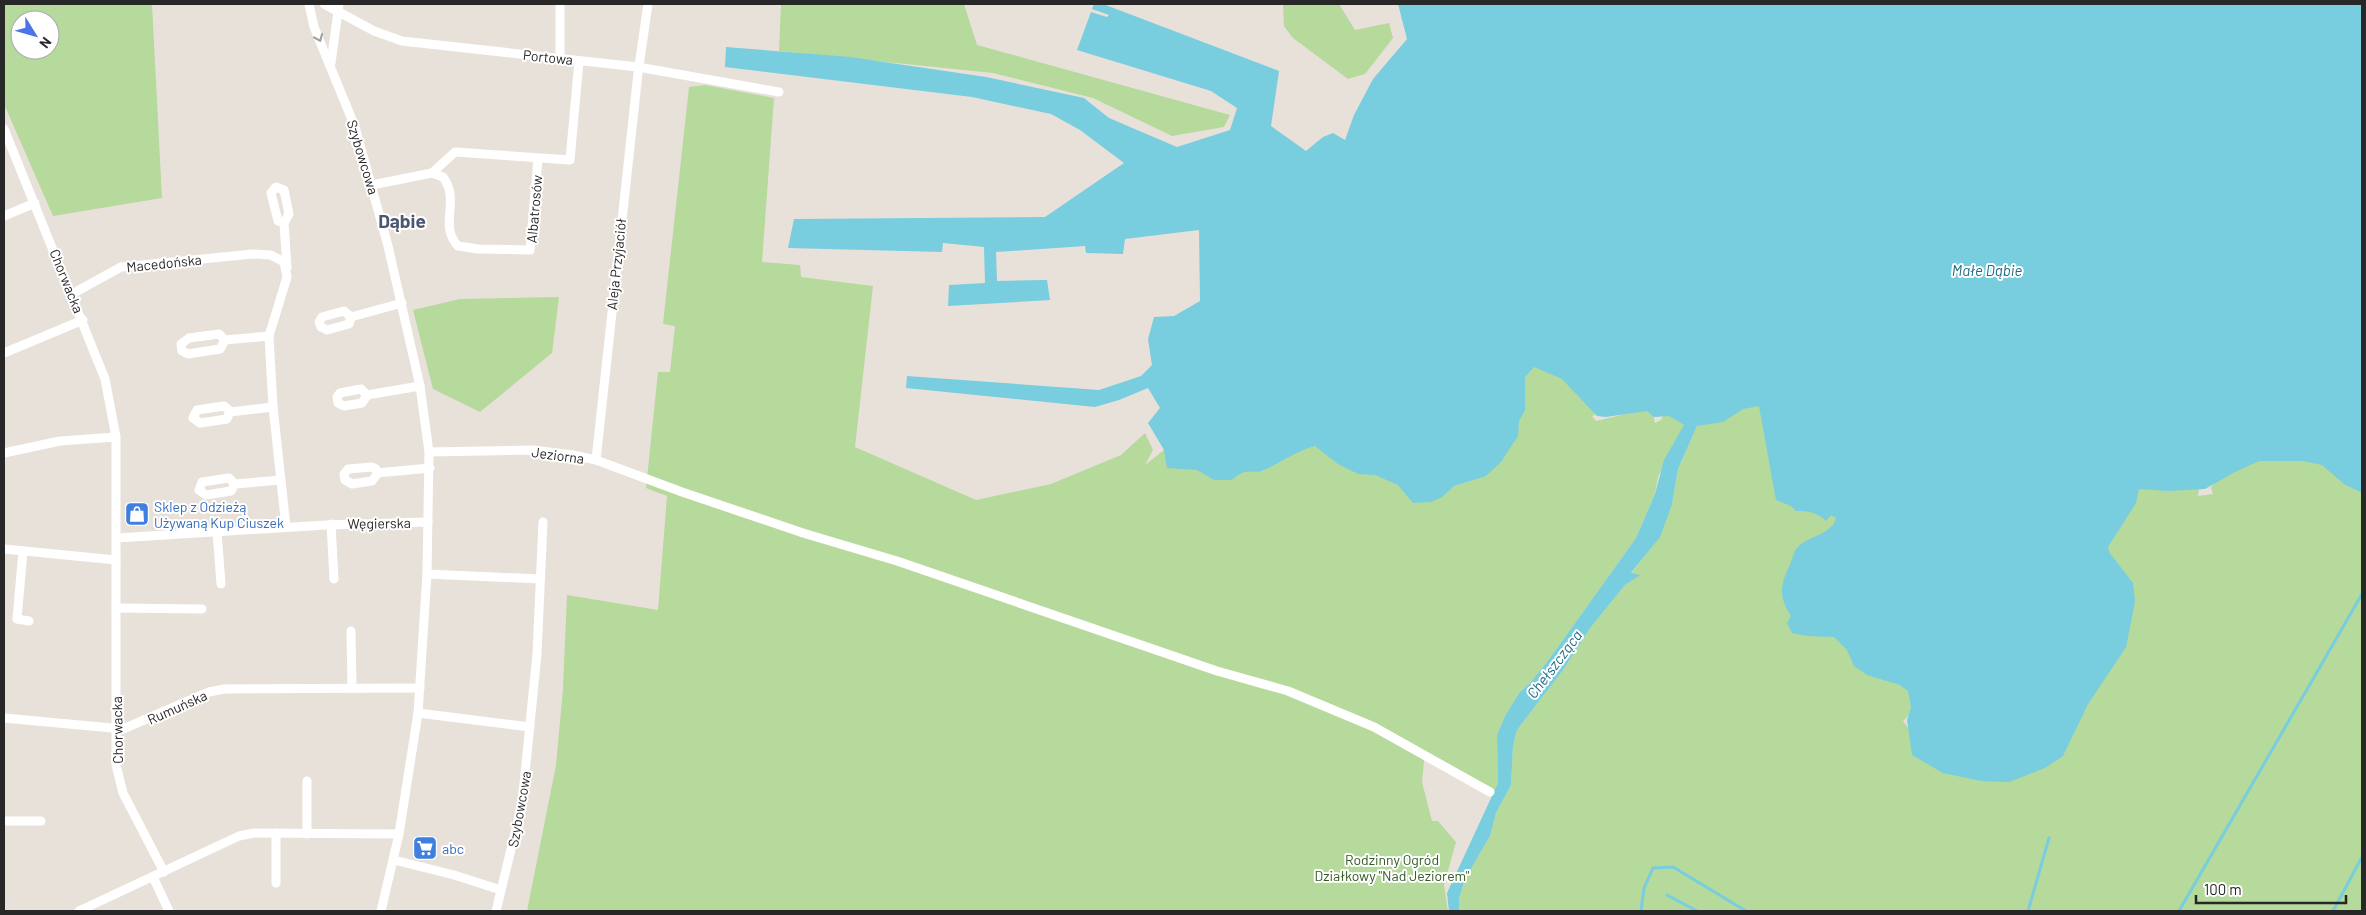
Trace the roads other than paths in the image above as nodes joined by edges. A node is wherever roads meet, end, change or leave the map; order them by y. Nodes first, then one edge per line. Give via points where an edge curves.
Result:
1 (310, 4) edge
2 (324, 4) edge
3 (560, 4) edge
4 (648, 4) edge
5 (339, 8) edge
6 (560, 58) junction
7 (580, 61) junction
8 (638, 67) junction
9 (332, 71) junction
10 (779, 92) dead end
11 (4, 129) edge
12 (538, 159) junction
13 (432, 173) junction
14 (372, 185) junction
15 (35, 203) junction
16 (4, 216) edge
17 (284, 223) dead end
18 (286, 268) junction
19 (72, 294) junction
20 (402, 303) junction
21 (351, 317) dead end
22 (82, 320) junction
23 (269, 336) junction
24 (225, 340) dead end
25 (4, 353) edge
26 (420, 386) junction
27 (367, 395) dead end
28 (273, 407) junction
29 (230, 412) dead end
30 (116, 437) junction
31 (429, 452) junction
32 (4, 453) edge
33 (596, 460) junction
34 (430, 468) junction
35 (377, 473) dead end
36 (280, 480) junction
37 (235, 484) dead end
38 (428, 522) junction
39 (543, 522) dead end
40 (331, 524) junction
41 (286, 527) junction
42 (217, 532) junction
43 (117, 538) junction
44 (4, 549) edge
45 (23, 551) junction
46 (116, 560) junction
47 (427, 574) junction
48 (540, 579) junction
49 (334, 580) dead end
50 (222, 584) dead end
51 (116, 608) junction
52 (202, 609) dead end
53 (30, 621) dead end
54 (351, 632) dead end
55 (352, 688) junction
56 (420, 688) junction
57 (418, 713) junction
58 (4, 718) edge
59 (530, 727) junction
60 (116, 730) junction
61 (307, 781) dead end
62 (1490, 792) dead end
63 (4, 821) edge
64 (41, 821) dead end
65 (276, 833) junction
66 (307, 834) junction
67 (399, 834) junction
68 (394, 860) junction
69 (164, 872) junction
70 (153, 877) junction
71 (276, 883) dead end
72 (501, 890) junction
73 (80, 911) edge
74 (169, 911) edge
75 (381, 911) edge
76 (496, 911) edge

1 -> 9 street, Szybowcowa via 314,27
2 - 5 street, Portowa
3 - 6 street
4 - 8 street, Aleja Przyjaciół
5 - 6 street, Portowa via 374,32 402,41
5 - 9 street, Szybowcowa via 331,56
6 - 7 street, Portowa
7 - 8 street, Portowa
7 - 12 street, Albatrosów via 570,160
8 - 10 street, Portowa
8 - 33 street, Aleja Przyjaciół
9 - 14 street, Szybowcowa via 355,127
11 - 15 street, Chorwacka
12 - 13 street, Albatrosów via 455,152
12 - 13 street, Albatrosów via 530,250 458,246 449,234 452,192 443,177
13 - 14 street
14 - 20 street, Szybowcowa
15 - 16 street
15 - 19 street, Chorwacka
17 - 18 street
18 - 19 street, Macedońska via 284,262 261,253 121,267
18 - 23 street via 287,277
19 - 22 street, Chorwacka
20 - 21 street
20 - 26 street, Szybowcowa
22 - 25 street
22 - 30 street, Chorwacka via 108,387
23 - 24 street
23 - 28 street
26 - 27 street
26 - 31 street, Szybowcowa
28 - 29 street
28 - 36 street
30 - 32 street via 52,442
30 - 43 street, Chorwacka
31 - 33 street, Jeziorna via 532,450
31 - 34 street, Szybowcowa
33 - 62 street, Jeziorna via 682,492 897,561 1217,671 1288,691 1374,727
34 - 35 street
34 - 38 street, Szybowcowa
36 - 37 street
36 - 41 street
38 - 40 street, Węgierska
38 - 47 street, Szybowcowa
39 - 48 street, Szybowcowa
40 - 41 street, Węgierska
40 - 49 street, Węgierska
41 - 42 street, Węgierska
42 - 43 street, Węgierska
42 - 50 street
43 - 46 street, Chorwacka
44 - 45 street
45 - 46 street
45 - 53 street via 16,619
46 - 51 street, Chorwacka
47 - 48 street
47 - 56 street, Szybowcowa
48 - 59 street, Szybowcowa
51 - 52 street
51 - 60 street, Chorwacka
54 - 55 street
55 - 56 street, Rumuńska
55 - 60 street, Rumuńska via 224,689 209,692 136,725
56 - 57 street, Szybowcowa
57 - 59 street
57 - 67 street, Szybowcowa
58 - 60 street, Rumuńska
59 - 72 street, Szybowcowa via 522,804
60 - 69 street, Chorwacka via 116,765 123,793
61 - 66 street
63 - 64 street
65 - 66 street
65 - 69 street via 239,836
65 - 71 street
66 - 67 street
67 - 68 street, Szybowcowa
68 - 72 street via 454,874
68 - 75 street, Szybowcowa
69 - 70 street
70 - 73 street
70 - 74 street
72 - 76 street, Szybowcowa

